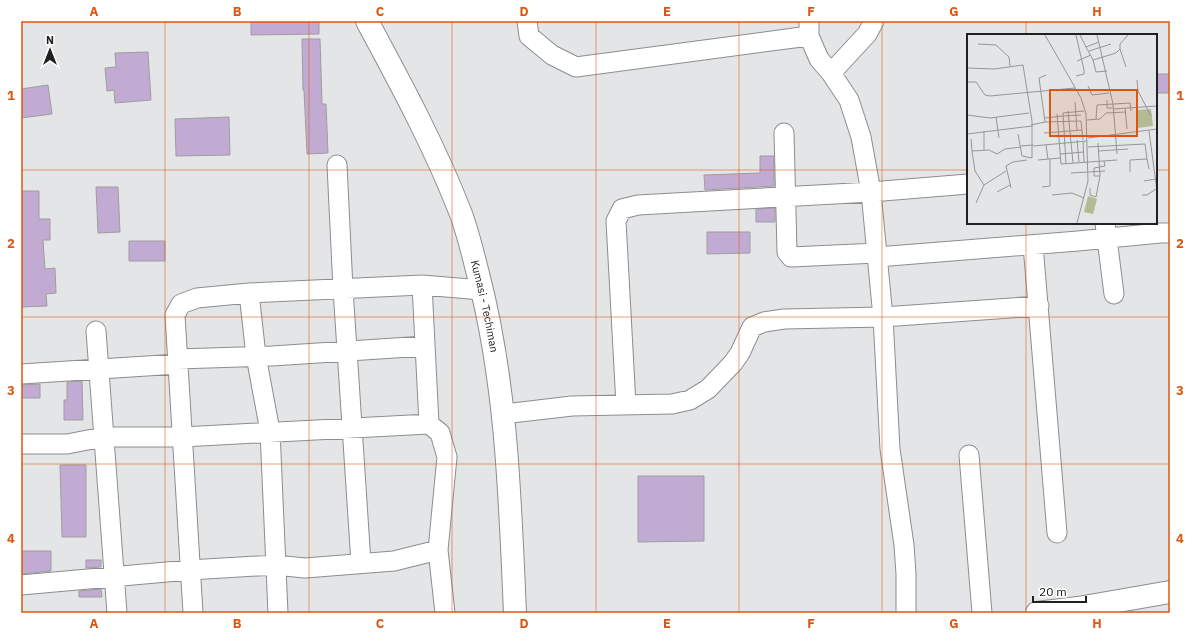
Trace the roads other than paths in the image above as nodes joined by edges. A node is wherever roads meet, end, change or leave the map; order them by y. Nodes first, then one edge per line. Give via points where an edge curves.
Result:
1 (367, 21) edge
2 (527, 21) edge
3 (874, 21) edge
4 (809, 28) edge
5 (831, 73) junction
6 (784, 133) dead end
7 (337, 165) dead end
8 (967, 184) edge
9 (871, 192) junction
10 (786, 196) junction
11 (1106, 231) edge
12 (1170, 233) edge
13 (1033, 245) junction
14 (877, 255) junction
15 (422, 285) junction
16 (343, 289) junction
17 (482, 290) junction
18 (249, 292) junction
19 (1114, 294) dead end
20 (1039, 306) junction
21 (883, 317) junction
22 (96, 331) dead end
23 (425, 346) junction
24 (347, 350) junction
25 (256, 356) junction
26 (178, 361) junction
27 (98, 370) junction
28 (21, 374) edge
29 (626, 405) junction
30 (504, 414) junction
31 (429, 424) junction
32 (353, 428) junction
33 (270, 431) junction
34 (103, 437) junction
35 (182, 437) junction
36 (21, 444) edge
37 (969, 455) dead end
38 (1057, 533) dead end
39 (438, 550) junction
40 (361, 563) junction
41 (276, 565) junction
42 (189, 570) junction
43 (114, 577) junction
44 (21, 585) edge
45 (1170, 592) edge
46 (117, 613) edge
47 (192, 613) edge
48 (278, 613) edge
49 (445, 613) edge
50 (515, 613) edge
51 (906, 613) edge
52 (982, 613) edge
53 (1037, 613) edge

1 - 17 main road, Kumasi - Techiman via 418,115 447,181 461,215
2 - 4 street via 529,36 552,55 576,67
3 - 5 street via 867,34
4 - 5 street via 819,59
5 - 9 street via 849,100 861,137
6 - 10 street
7 - 16 street
8 - 9 street
9 - 10 street
9 - 14 street
10 - 14 street via 787,252 791,257
10 - 29 street via 638,205 622,209 616,221
11 - 12 street
11 - 13 street
11 - 19 street
13 - 14 street
13 - 20 street
14 - 21 street
15 - 16 street
15 - 17 street
15 - 23 street
16 - 18 street
16 - 24 street
17 - 30 main road, Kumasi - Techiman
18 - 25 street
18 - 26 street via 197,298 182,304 175,315
20 - 21 street
20 - 38 street
21 - 29 street via 784,319 764,322 752,327 740,353 708,389 690,400 672,404
21 - 51 street via 890,449 904,545
22 - 27 street
23 - 24 street
23 - 31 street
24 - 25 street
24 - 32 street
25 - 26 street
25 - 33 street
26 - 27 street
26 - 35 street
27 - 28 street
27 - 34 street
29 - 30 street via 572,406
30 - 50 main road, Kumasi - Techiman
31 - 32 street
31 - 39 street via 440,433 447,457
32 - 33 street
32 - 40 street
33 - 35 street
33 - 41 street
34 - 35 street
34 - 36 street via 67,444
34 - 43 street
35 - 42 street
37 - 52 street
39 - 40 street via 394,560
39 - 49 street
40 - 41 street via 305,568
41 - 42 street
41 - 48 street
42 - 43 street
42 - 47 street
43 - 44 street
43 - 46 street
45 - 53 main road

